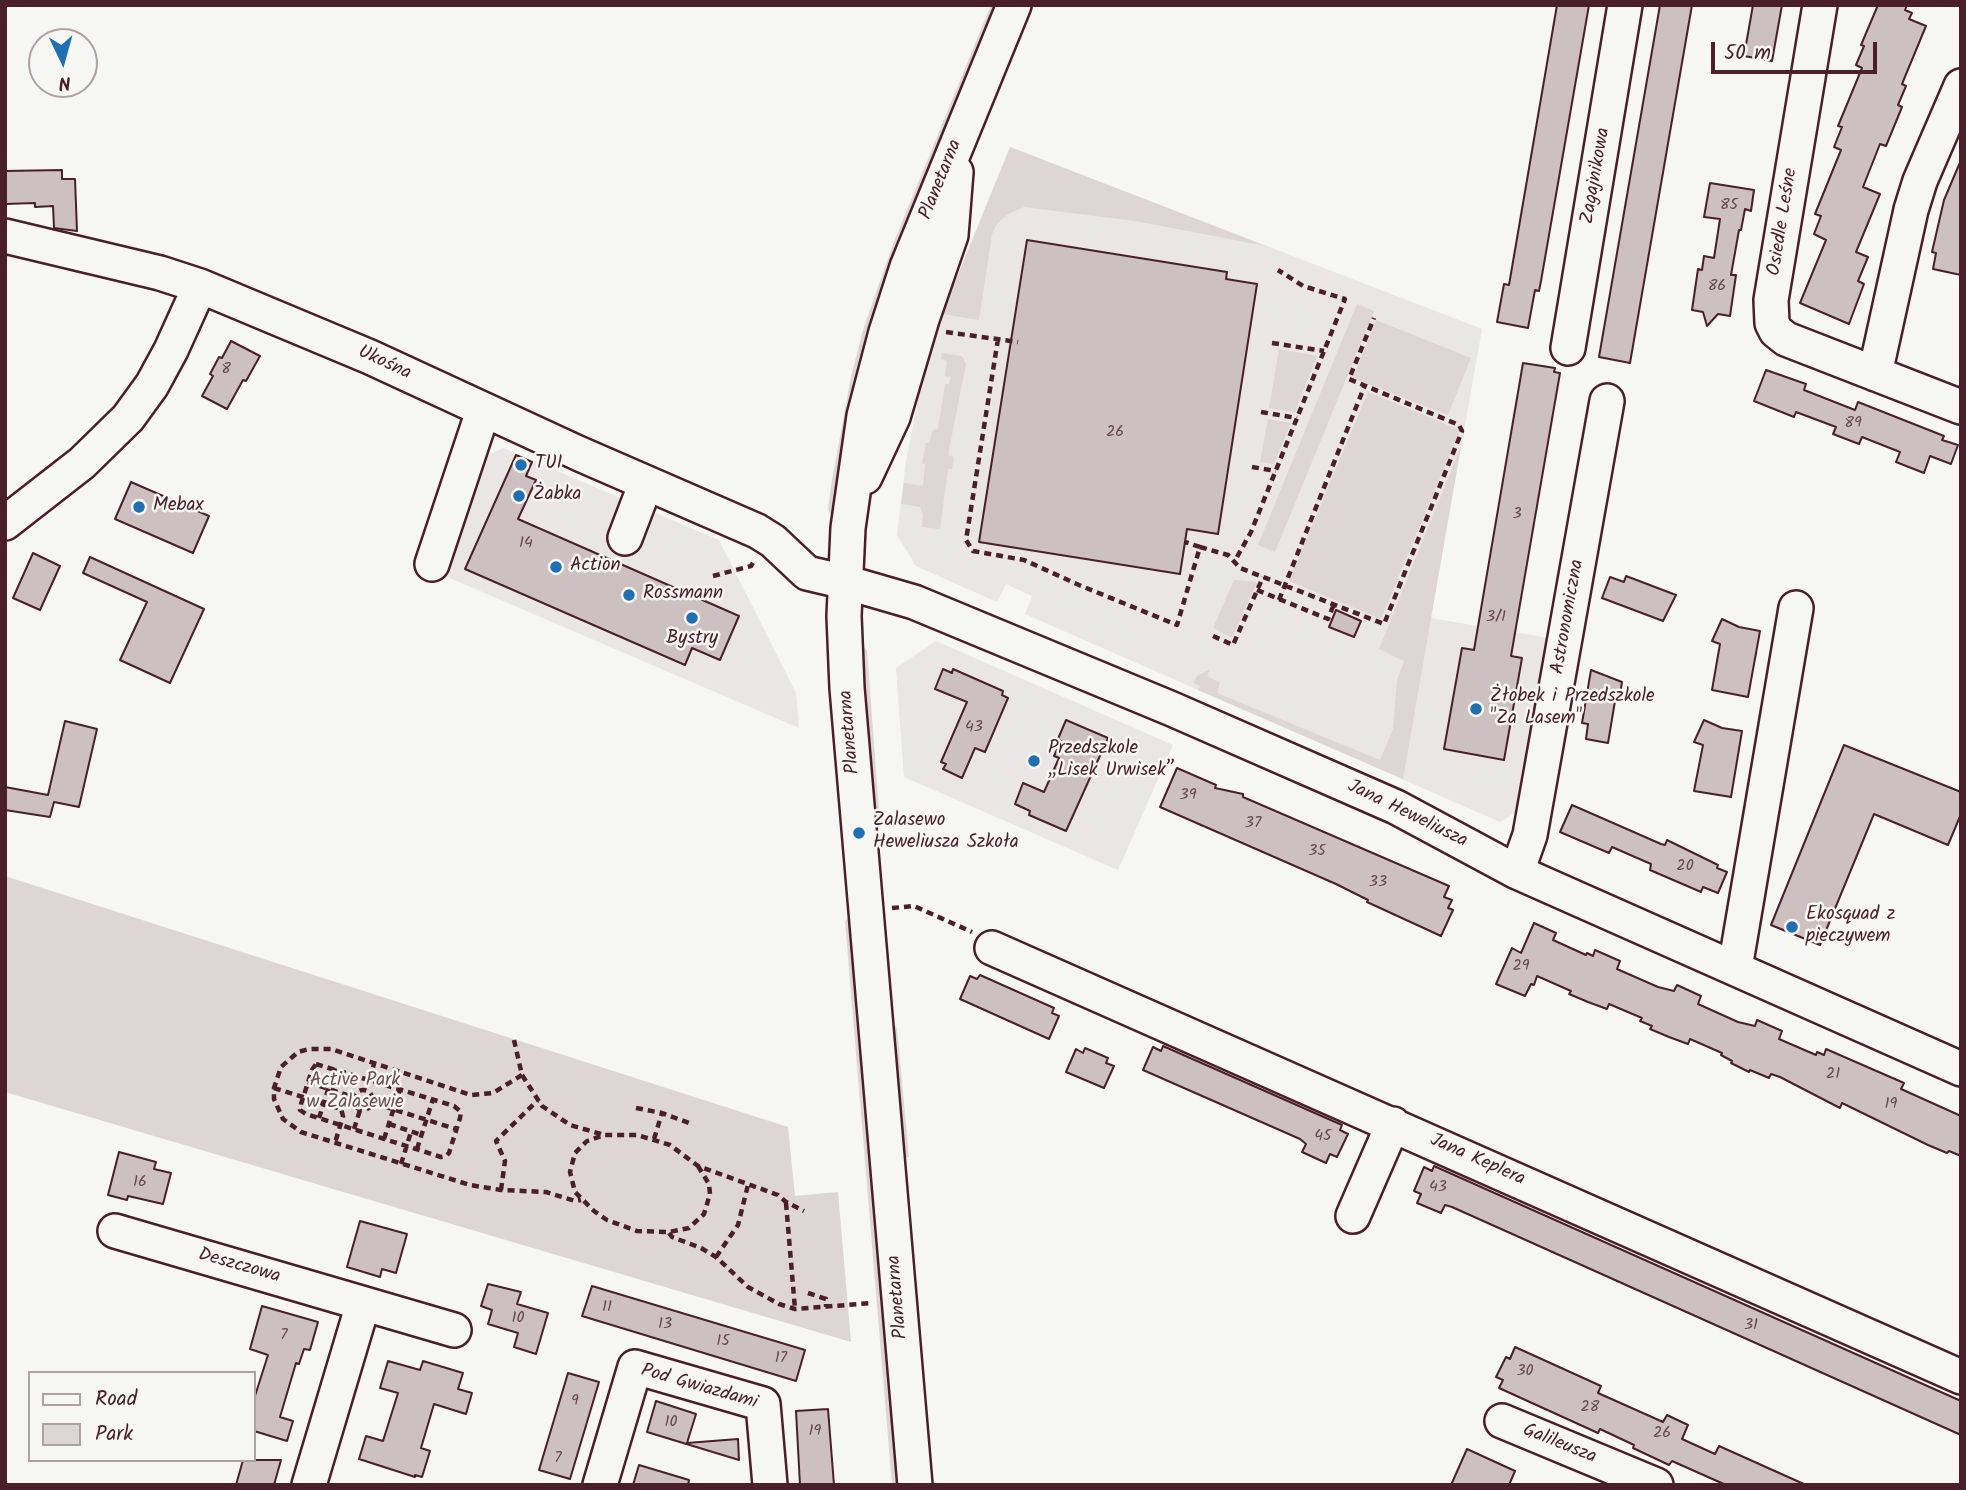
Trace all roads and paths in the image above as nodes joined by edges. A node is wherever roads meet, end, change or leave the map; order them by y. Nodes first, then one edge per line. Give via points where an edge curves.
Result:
1 (1014, 5) edge
2 (1625, 5) edge
3 (1820, 5) edge
4 (1961, 86) edge
5 (5, 236) edge
6 (1278, 270) dead end
7 (200, 286) junction
8 (1374, 318) dead end
9 (937, 329) dead end
10 (998, 339) junction
11 (1018, 342) dead end
12 (1272, 343) dead end
13 (1568, 348) dead end
14 (1324, 351) junction
15 (1875, 374) junction
16 (1365, 386) junction
17 (1607, 401) dead end
18 (1961, 407) edge
19 (484, 411) junction
20 (1261, 412) dead end
21 (1297, 418) junction
22 (1252, 467) dead end
23 (1276, 471) junction
24 (646, 484) junction
25 (5, 523) edge
26 (625, 538) dead end
27 (1185, 542) dead end
28 (1200, 547) junction
29 (1237, 557) dead end
30 (432, 564) dead end
31 (1264, 577) junction
32 (845, 582) junction
33 (1285, 585) junction
34 (1257, 590) junction
35 (1279, 600) junction
36 (1334, 604) junction
37 (1796, 608) dead end
38 (1213, 636) dead end
39 (1517, 872) junction
40 (892, 908) dead end
41 (992, 948) joint
42 (1735, 968) junction
43 (514, 1040) dead end
44 (374, 1063) junction
45 (335, 1068) junction
46 (1961, 1069) edge
47 (522, 1075) junction
48 (370, 1079) junction
49 (308, 1082) junction
50 (274, 1088) junction
51 (328, 1089) junction
52 (400, 1089) junction
53 (303, 1097) junction
54 (353, 1097) junction
55 (433, 1099) junction
56 (538, 1100) junction
57 (324, 1103) junction
58 (373, 1103) junction
59 (636, 1108) dead end
60 (360, 1110) junction
61 (393, 1110) junction
62 (662, 1113) junction
63 (319, 1118) junction
64 (427, 1120) junction
65 (689, 1123) dead end
66 (389, 1124) junction
67 (1394, 1124) junction
68 (340, 1125) junction
69 (354, 1129) junction
70 (456, 1129) junction
71 (411, 1132) junction
72 (422, 1135) junction
73 (604, 1135) junction
74 (384, 1139) junction
75 (654, 1139) junction
76 (335, 1143) junction
77 (407, 1146) junction
78 (417, 1149) junction
79 (401, 1164) junction
80 (698, 1166) junction
81 (748, 1185) junction
82 (501, 1190) junction
83 (582, 1200) junction
84 (786, 1202) junction
85 (804, 1210) dead end
86 (1353, 1216) dead end
87 (115, 1231) dead end
88 (669, 1232) junction
89 (716, 1257) junction
90 (807, 1293) dead end
91 (872, 1303) dead end
92 (363, 1304) junction
93 (827, 1307) junction
94 (795, 1309) junction
95 (454, 1330) dead end
96 (1961, 1377) edge
97 (1502, 1421) dead end
98 (309, 1485) edge
99 (600, 1485) edge
100 (771, 1485) edge
101 (915, 1485) edge
102 (1656, 1485) edge

1 - 32 street, Planetarna via 907,267 875,369 857,456
2 - 13 street, Zagajnikowa
3 - 15 street, Osiedle Leśne via 1770,312 1776,331 1786,339
4 - 15 street via 1911,210
5 - 7 street, Ukośna
6 - 14 path via 1303,286 1345,299
7 - 19 street, Ukośna
7 - 25 street via 152,385 128,418 82,463
8 - 16 path via 1349,379
9 - 10 path
10 - 11 path
10 - 28 path via 966,540 974,551 1024,560 1177,625
12 - 14 path
14 - 21 path
15 - 18 street, Osiedle Leśne
16 - 33 path
16 - 36 path via 1459,425 1462,431 1384,624
17 - 39 street, Astronomiczna via 1530,835
19 - 24 street, Ukośna
19 - 30 street
20 - 21 path
21 - 23 path
22 - 23 path
23 - 29 path
24 - 26 street
24 - 32 street, Ukośna via 757,531 807,573
27 - 28 path
28 - 31 path via 1227,555 1240,568
31 - 33 path
31 - 34 path
32 - 39 street, Jana Heweliusza via 961,620 1172,709 1396,807
32 - 101 street, Planetarna via 847,688
33 - 35 path
33 - 36 path
34 - 35 path
34 - 38 path via 1233,645
35 - 36 path via 1328,619
37 - 42 street
39 - 42 street, Jana Heweliusza
40 - 41 path via 914,906 974,933
41 - 67 street, Jana Keplera
42 - 46 street, Jana Heweliusza
43 - 47 path
44 - 47 path via 471,1095 493,1093
44 - 48 path
44 - 50 path via 331,1049 309,1049 281,1067
45 - 48 path
45 - 49 path via 316,1064
45 - 51 path
47 - 56 path
48 - 52 path
49 - 51 path
49 - 53 path
50 - 53 path
50 - 76 path via 278,1109 291,1126
51 - 54 path
51 - 57 path
52 - 55 path
52 - 61 path
53 - 57 path
53 - 63 path via 300,1110
54 - 58 path via 366,1090
54 - 60 path
55 - 64 path
55 - 70 path via 461,1112
56 - 73 path via 570,1125
56 - 82 path via 496,1141 505,1161
57 - 63 path
57 - 68 path via 341,1109
58 - 60 path
58 - 61 path
59 - 62 path
60 - 69 path
61 - 64 path
61 - 66 path
62 - 65 path
62 - 75 path
63 - 68 path
64 - 70 path
64 - 72 path
66 - 71 path
66 - 74 path
67 - 86 street
67 - 96 street, Jana Keplera
68 - 69 path
68 - 76 path
69 - 74 path
70 - 78 path via 446,1156
71 - 72 path
71 - 77 path
72 - 78 path
73 - 75 path
73 - 83 path via 580,1146 571,1161 571,1182
74 - 77 path
75 - 80 path
76 - 79 path
77 - 78 path
77 - 79 path
79 - 82 path
80 - 81 path
80 - 88 path via 709,1184 704,1214 689,1228
81 - 84 path
81 - 89 path via 738,1224
82 - 83 path via 546,1192
83 - 88 path via 622,1227
84 - 85 path
84 - 94 path
87 - 92 street, Deszczowa
88 - 89 path
89 - 94 path via 748,1287
90 - 93 path via 825,1298
91 - 93 path
92 - 95 street, Deszczowa
92 - 98 street
93 - 94 path
97 - 102 street, Galileusza
99 - 100 street, Pod Gwiazdami via 635,1367 763,1404

